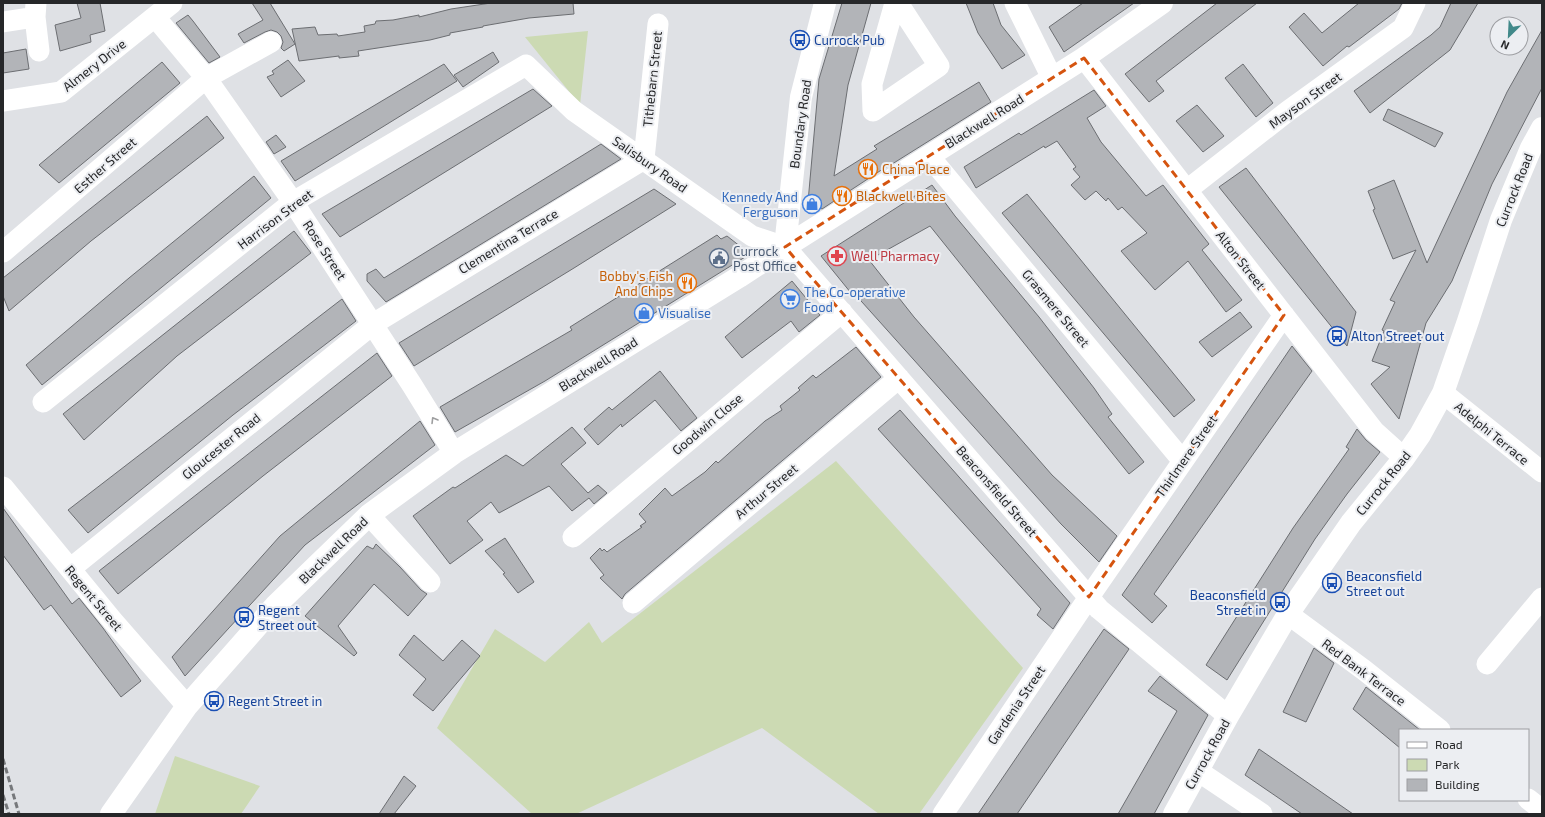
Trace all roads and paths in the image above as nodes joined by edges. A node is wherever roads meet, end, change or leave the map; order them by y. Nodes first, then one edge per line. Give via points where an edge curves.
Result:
1 (172, 3) edge
2 (825, 3) edge
3 (896, 3) edge
4 (1015, 3) edge
5 (1162, 3) edge
6 (1415, 3) edge
7 (36, 10) edge
8 (155, 17) junction
9 (3, 22) edge
10 (658, 24) dead end
11 (271, 42) dead end
12 (39, 52) dead end
13 (1084, 58) junction
14 (526, 64) joint
15 (206, 78) junction
16 (1052, 78) junction
17 (3, 101) edge
18 (1542, 128) edge
19 (929, 156) junction
20 (644, 159) junction
21 (1187, 190) junction
22 (293, 202) junction
23 (785, 246) junction
24 (3, 252) edge
25 (842, 312) junction
26 (1284, 315) junction
27 (373, 324) junction
28 (899, 378) junction
29 (1443, 394) junction
30 (43, 402) dead end
31 (454, 453) junction
32 (1404, 458) junction
33 (1182, 460) junction
34 (1542, 472) edge
35 (3, 487) edge
36 (369, 515) junction
37 (573, 537) dead end
38 (70, 569) junction
39 (430, 582) dead end
40 (1089, 597) junction
41 (1542, 598) edge
42 (633, 604) dead end
43 (1288, 614) junction
44 (1488, 664) dead end
45 (187, 706) junction
46 (1228, 716) junction
47 (1439, 729) edge
48 (1198, 771) junction
49 (1529, 800) edge
50 (1542, 810) edge
51 (111, 814) edge
52 (944, 814) edge
53 (1174, 814) edge
54 (1262, 814) edge

1 - 8 street, Almery Drive
2 - 23 street, Boundary Road via 801,97
3 - 3 street via 940,66 873,112 872,84
4 - 16 street
5 - 13 street, Blackwell Road
6 - 21 street, Mayson Street via 1404,28 1288,111
7 - 9 street
7 - 12 street
8 - 15 street, Rose Street
8 - 17 street, Almery Drive via 61,92
10 - 20 street, Tithebarn Street
11 - 15 street, Esther Street
13 - 16 street, Blackwell Road
13 - 21 street, Alton Street
14 - 20 street, Salisbury Road via 574,111
14 - 22 street, Harrison Street
15 - 22 street, Rose Street
15 - 24 street, Esther Street
16 - 19 street, Blackwell Road
18 - 29 street, Currock Road via 1501,220
19 - 23 street, Blackwell Road
19 - 33 street, Grasmere Street
20 - 23 street, Salisbury Road via 752,236
20 - 27 street, Clementina Terrace
21 - 26 street, Alton Street
22 - 27 street, Rose Street
22 - 30 street, Harrison Street
23 - 25 street, Beaconsfield Street
23 - 31 street, Blackwell Road
25 - 28 street, Beaconsfield Street
25 - 37 street, Goodwin Close
26 - 32 street, Alton Street via 1374,431
26 - 33 street, Thirlmere Street
31 -> 27 street, Rose Street
27 - 38 street, Gloucester Road
28 - 40 street, Beaconsfield Street
28 - 42 street, Arthur Street
29 - 32 street, Currock Road
29 - 34 street, Adelphi Terrace
31 - 36 street, Blackwell Road
32 - 43 street, Currock Road via 1351,524
33 - 40 street, Thirlmere Street
35 - 38 street, Regent Street
36 - 39 street
36 - 45 street, Blackwell Road via 275,606
38 - 45 street, Regent Street
40 - 46 street, Beaconsfield Street via 1099,609
40 - 52 street, Gardenia Street
41 - 44 street
43 - 46 street, Currock Road
43 - 47 street, Red Bank Terrace
45 - 51 street, Blackwell Road
46 - 48 street, Currock Road
48 - 53 street, Currock Road
48 - 54 street
49 - 50 street

